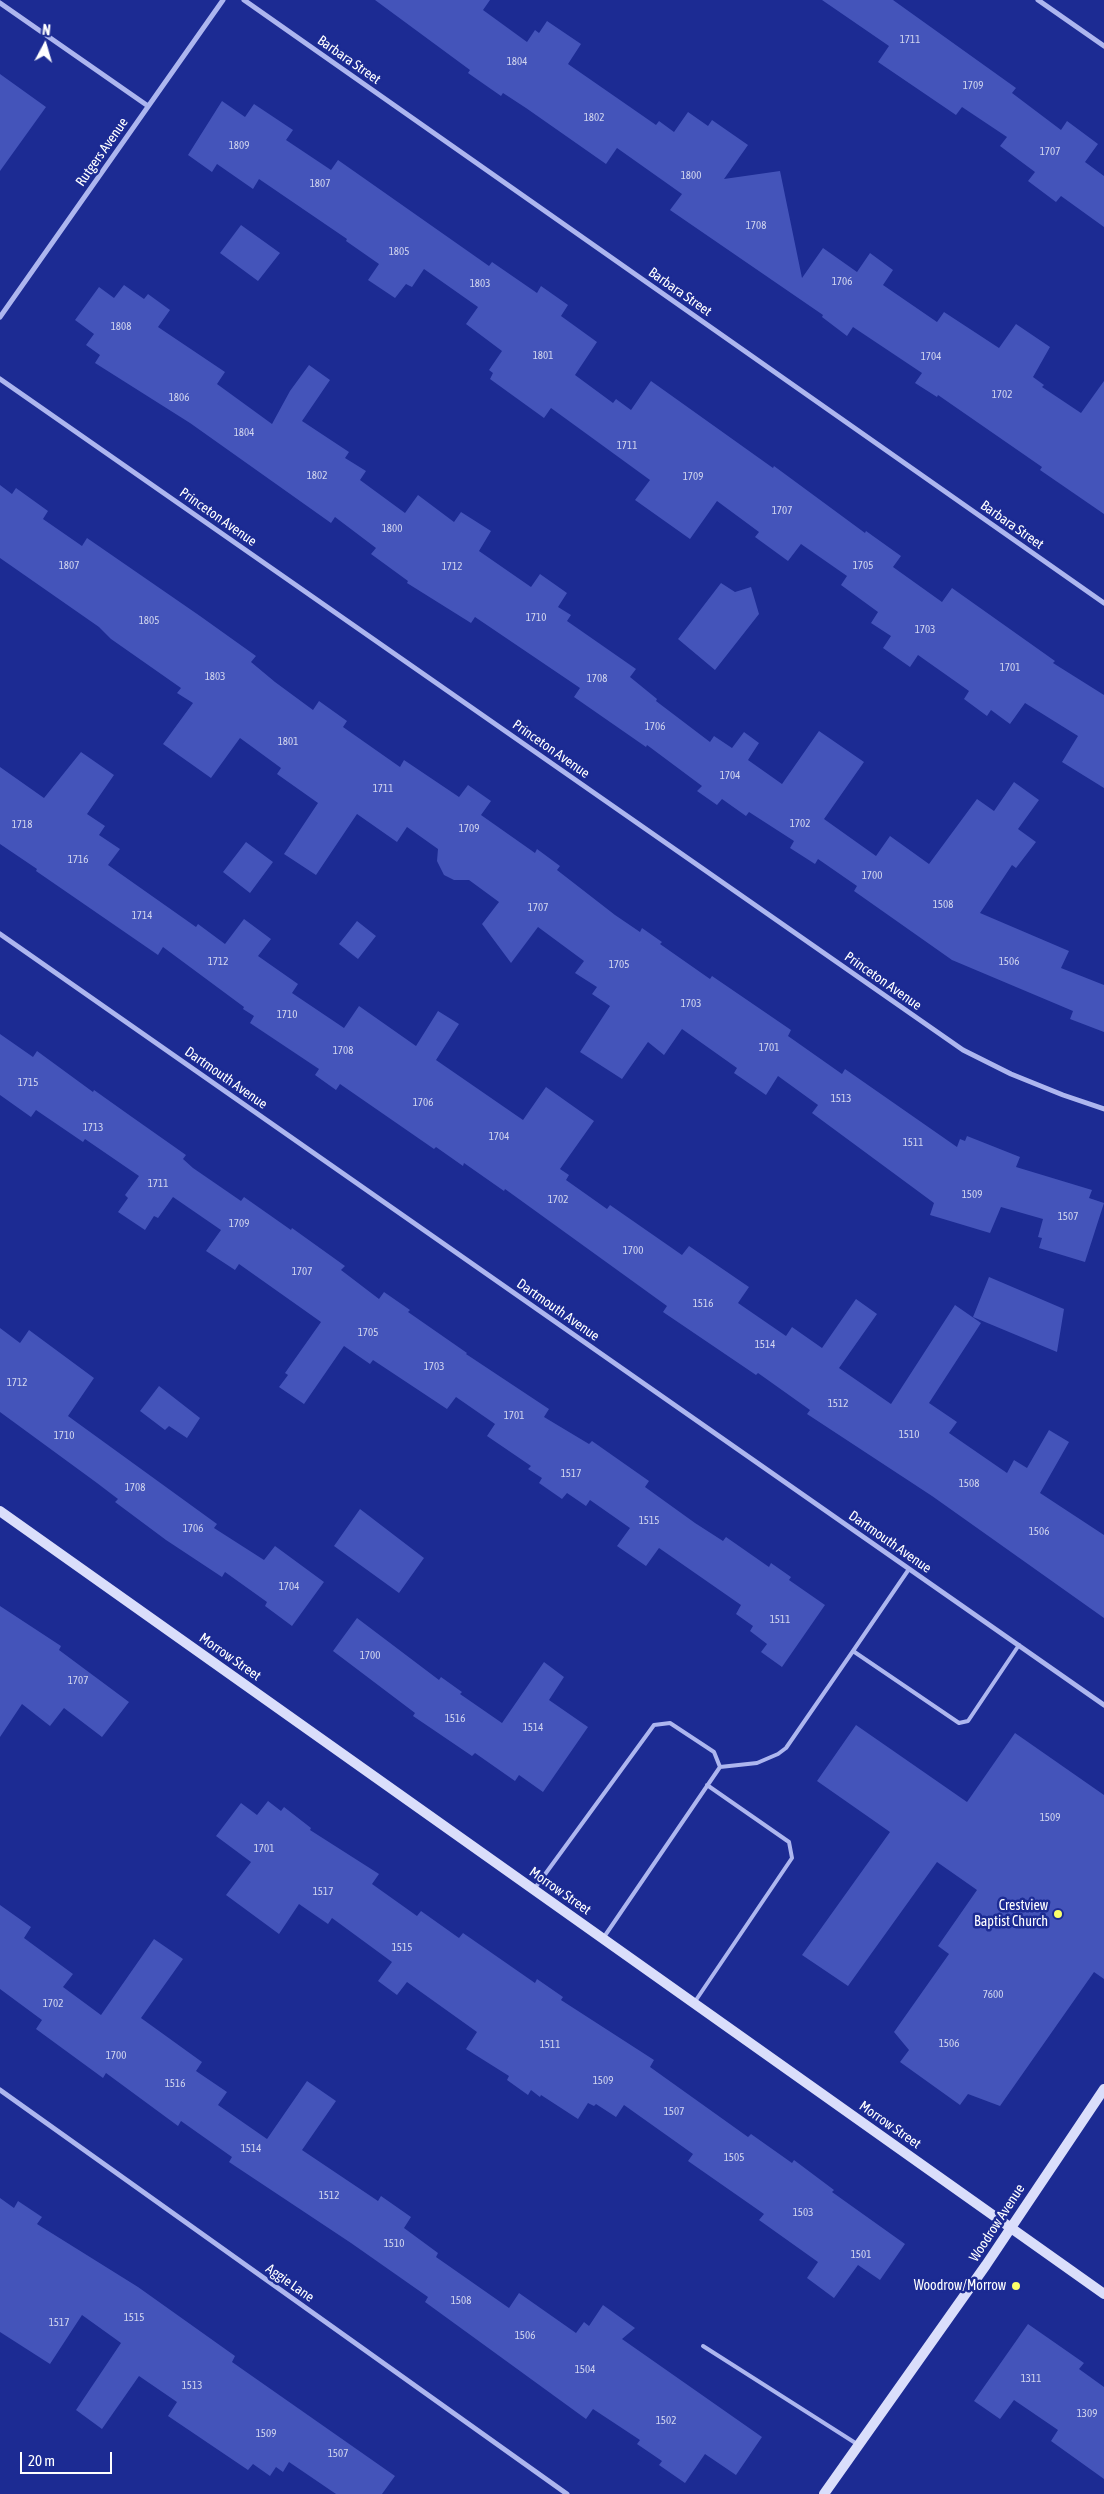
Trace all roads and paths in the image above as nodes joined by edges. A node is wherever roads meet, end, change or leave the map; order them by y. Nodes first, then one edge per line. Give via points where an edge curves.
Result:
1 (223, 0) edge
2 (244, 0) edge
3 (1038, 0) edge
4 (0, 2) edge
5 (1104, 46) edge
6 (148, 106) junction
7 (0, 317) edge
8 (0, 379) edge
9 (1104, 603) edge
10 (0, 934) edge
11 (1104, 1109) edge
12 (0, 1511) edge
13 (909, 1569) junction
14 (1019, 1645) junction
15 (853, 1651) junction
16 (1104, 1705) edge
17 (720, 1767) junction
18 (707, 1785) junction
19 (534, 1890) junction
20 (603, 1938) junction
21 (694, 2003) junction
22 (1104, 2089) edge
23 (0, 2090) edge
24 (1010, 2227) junction
25 (1104, 2294) edge
26 (703, 2346) dead end
27 (859, 2445) junction
28 (568, 2494) edge
29 (824, 2494) edge

1 - 6 street, Rutgers Avenue
2 - 9 street, Barbara Street
3 - 5 street
4 - 6 street
6 - 7 street, Rutgers Avenue
8 - 11 street, Princeton Avenue via 962,1050 1020,1078
10 - 13 street, Dartmouth Avenue
12 - 19 street, Morrow Street
13 - 14 street, Dartmouth Avenue
13 - 15 lane
14 - 15 lane via 968,1721 959,1723
14 - 16 street, Dartmouth Avenue
15 - 17 lane via 786,1748 757,1763
17 - 18 lane
17 - 19 lane via 714,1752 670,1723 654,1725
18 - 20 lane
18 - 21 lane via 789,1842 792,1858
19 - 20 street, Morrow Street
20 - 21 street, Morrow Street
21 - 24 street, Morrow Street
22 - 24 street, Woodrow Avenue
23 - 28 street, Aggie Lane
24 - 25 street, Morrow Street
24 - 27 street, Woodrow Avenue
26 - 27 lane
27 - 29 street, Woodrow Avenue

